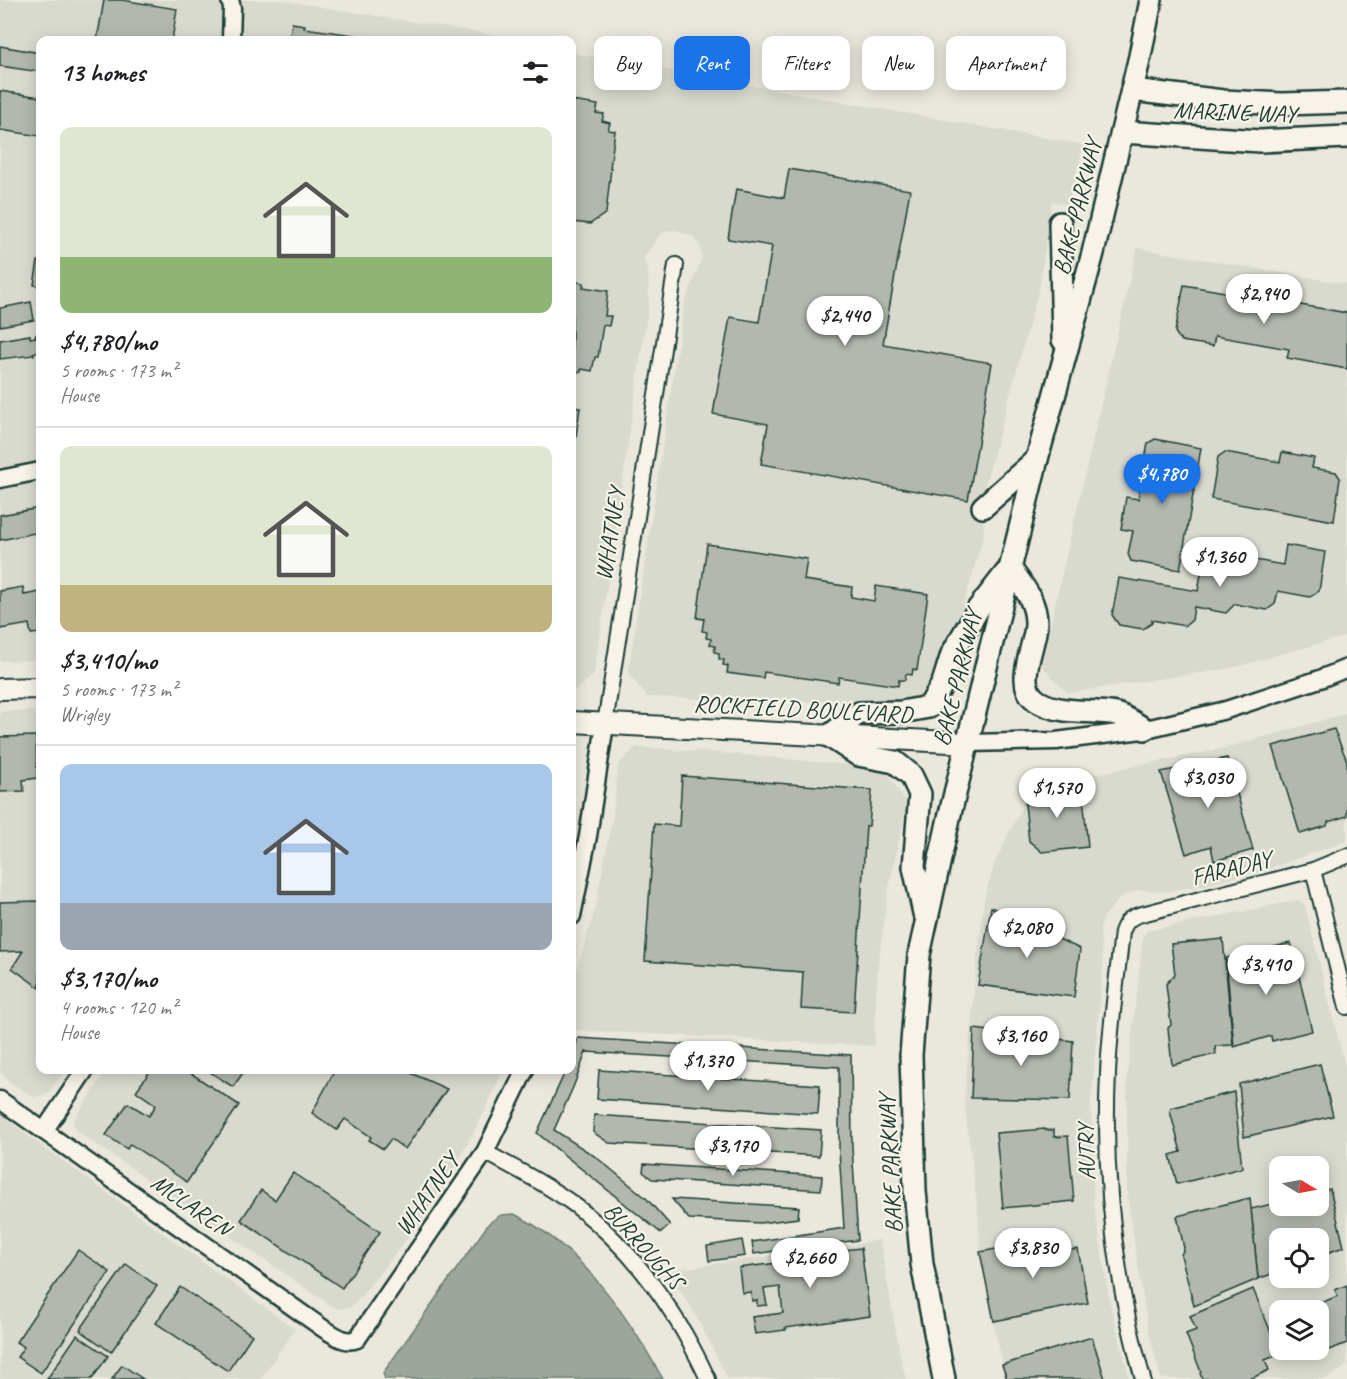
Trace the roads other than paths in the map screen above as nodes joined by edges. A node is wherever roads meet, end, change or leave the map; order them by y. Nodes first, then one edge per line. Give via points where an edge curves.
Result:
1 (230, 0) edge
2 (1151, 0) edge
3 (231, 36) edge
4 (1132, 90) junction
5 (1347, 102) edge
6 (1122, 132) junction
7 (1347, 137) edge
8 (1060, 223) dead end
9 (676, 265) dead end
10 (1064, 364) junction
11 (1037, 459) junction
12 (36, 472) edge
13 (0, 478) edge
14 (983, 507) dead end
15 (1010, 568) junction
16 (1347, 668) edge
17 (36, 688) edge
18 (0, 689) edge
19 (576, 722) edge
20 (605, 724) junction
21 (1145, 729) junction
22 (829, 736) junction
23 (968, 743) junction
24 (1347, 856) edge
25 (1313, 870) junction
26 (576, 896) edge
27 (926, 919) junction
28 (1126, 922) joint
29 (1347, 1007) edge
30 (82, 1074) edge
31 (523, 1074) edge
32 (0, 1100) edge
33 (44, 1131) junction
34 (485, 1152) junction
35 (357, 1339) joint
36 (708, 1379) edge
37 (945, 1379) edge
38 (1143, 1379) edge

1 - 3 street
2 - 4 main road, BAKE PARKWAY
4 - 5 main road, MARINE WAY via 1223,101
4 - 6 main road, BAKE PARKWAY
6 - 7 main road, MARINE WAY via 1260,141
6 - 10 main road, BAKE PARKWAY
8 - 10 main road
9 - 20 street, WHATNEY
10 - 11 main road, BAKE PARKWAY
11 - 14 main road
11 - 15 main road, BAKE PARKWAY
12 - 13 street
15 - 21 main road via 1031,596 1036,624 1025,673 1037,701 1052,707 1119,715
15 - 22 main road via 978,609 929,706 901,712 859,713
15 - 23 main road, BAKE PARKWAY
16 - 21 street, ROCKFIELD BOULEVARD via 1226,710
17 - 18 main road
19 - 20 main road, ROCKFIELD BOULEVARD
20 - 22 main road, ROCKFIELD BOULEVARD
20 - 26 street, WHATNEY
21 - 23 street, ROCKFIELD BOULEVARD via 1056,741
22 - 23 main road, ROCKFIELD BOULEVARD
22 - 27 main road via 858,755 895,762 911,775 920,794 914,867
23 - 27 main road, BAKE PARKWAY
24 - 25 street, FARADAY
25 - 28 street, FARADAY via 1133,916
25 - 29 street
27 - 37 main road, BAKE PARKWAY via 911,1055 911,1118 922,1264
28 - 38 street, AUTRY via 1110,1040 1108,1168 1125,1310
30 - 33 street
31 - 34 street, WHATNEY
32 - 33 street, MCLAREN
33 - 35 street, MCLAREN via 324,1329 347,1342
34 - 35 street, WHATNEY
34 - 36 street, BURROUGHS via 574,1205 616,1241 672,1311

